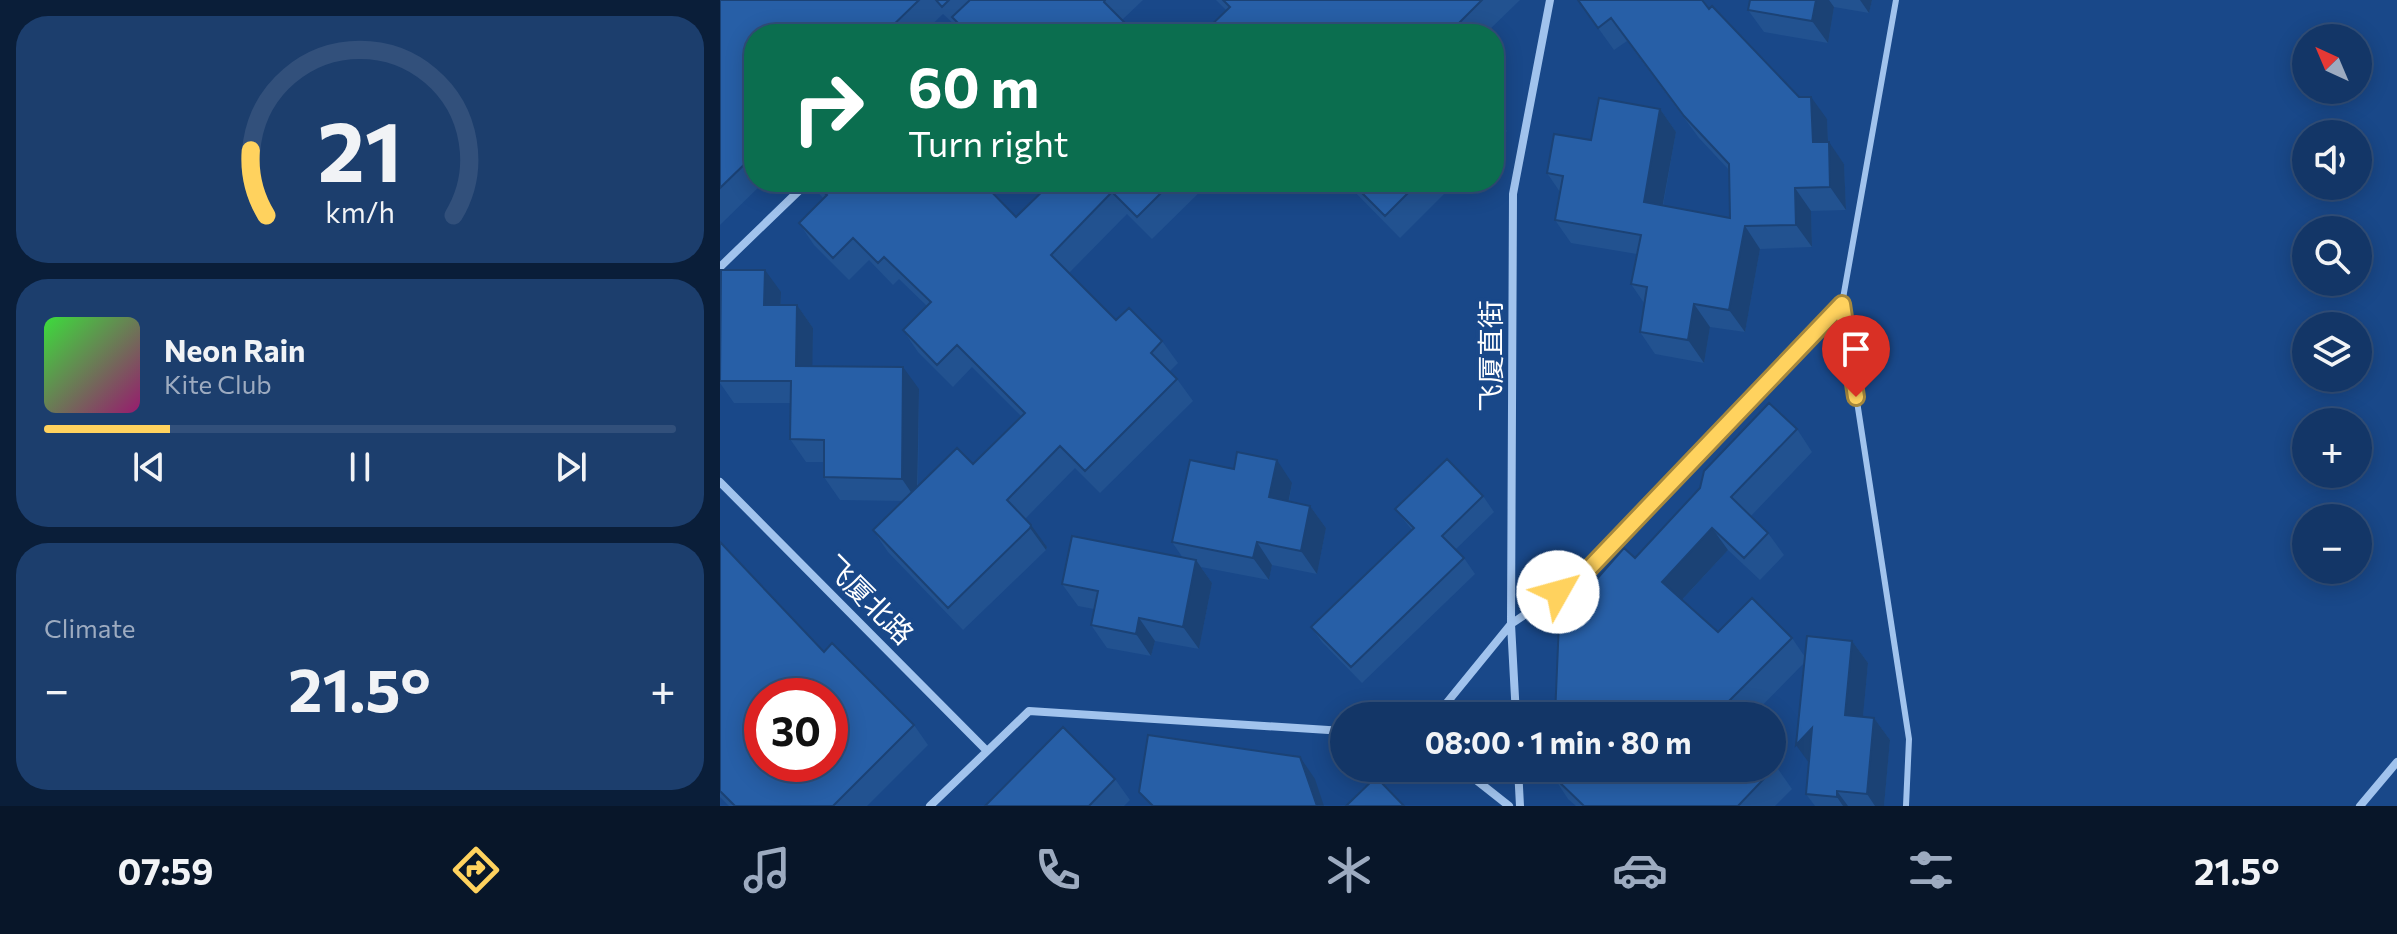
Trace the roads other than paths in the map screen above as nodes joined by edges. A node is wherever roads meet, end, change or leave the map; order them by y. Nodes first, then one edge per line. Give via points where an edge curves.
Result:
1 (1550, 0) edge
2 (1896, 0) edge
3 (798, 192) edge
4 (720, 267) edge
5 (1842, 304) junction
6 (720, 482) edge
7 (1511, 624) junction
8 (1447, 702) edge
9 (1515, 702) edge
10 (1330, 730) edge
11 (986, 750) junction
12 (2397, 762) edge
13 (1479, 782) edge
14 (1519, 782) edge
15 (930, 806) edge
16 (1509, 806) edge
17 (1520, 806) edge
18 (1906, 806) edge
19 (2360, 806) edge

1 - 7 street, 飞厦直街 via 1513,194
2 - 5 lane
3 - 4 street
5 - 7 street via 1582,576
5 - 18 lane via 1909,739
6 - 11 street, 飞厦北路
7 - 8 street
7 - 9 street, 飞厦直街
10 - 11 street via 1029,711
11 - 15 street
12 - 19 street
13 - 16 street
14 - 17 street

